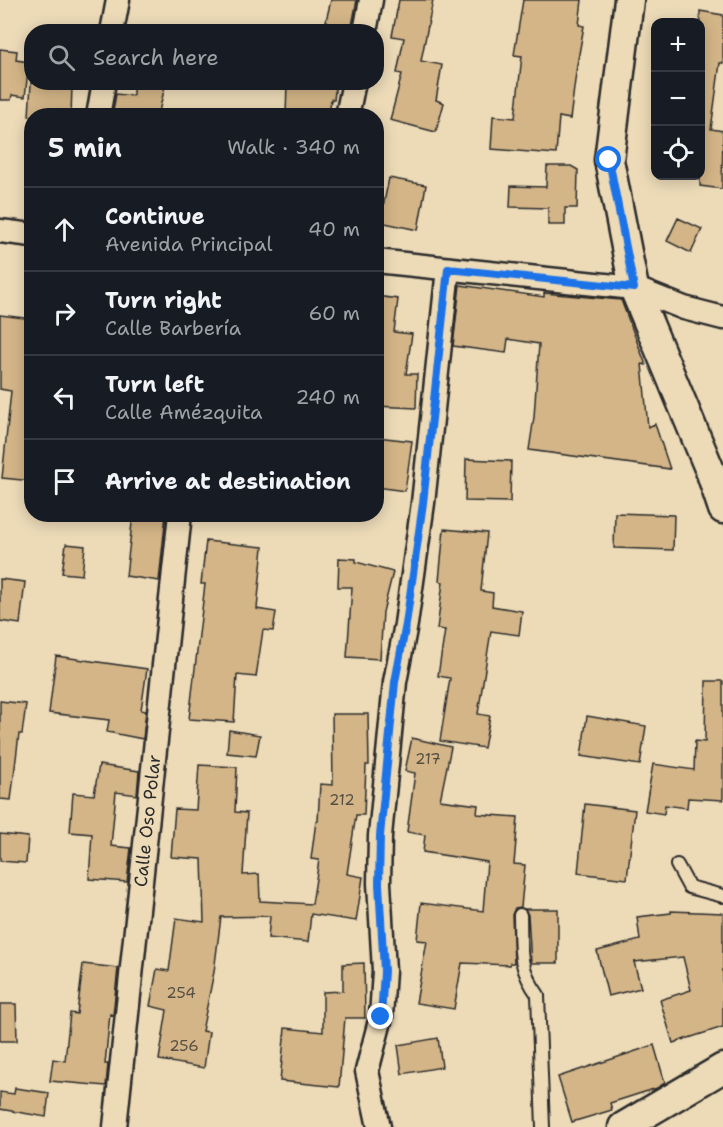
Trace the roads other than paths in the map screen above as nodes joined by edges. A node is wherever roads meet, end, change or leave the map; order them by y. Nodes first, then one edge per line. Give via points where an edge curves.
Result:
1 (118, 0) edge
2 (371, 0) edge
3 (629, 0) edge
4 (114, 24) edge
5 (366, 24) edge
6 (103, 90) edge
7 (352, 90) edge
8 (99, 108) edge
9 (349, 108) edge
10 (17, 234) edge
11 (0, 248) edge
12 (384, 262) edge
13 (448, 269) junction
14 (634, 288) junction
15 (723, 318) edge
16 (723, 509) edge
17 (179, 522) edge
18 (677, 865) dead end
19 (723, 896) edge
20 (520, 915) dead end
21 (723, 1068) edge
22 (115, 1127) edge
23 (380, 1127) edge
24 (543, 1127) edge
25 (623, 1127) edge

1 - 4 street
2 - 5 street
3 - 14 street via 609,160
6 - 8 street
7 - 9 street
10 - 11 street
12 - 13 street
13 - 14 street
13 - 23 street via 423,503 395,682 380,836 384,971 381,1017 367,1071
14 - 15 street
14 - 16 street
17 - 22 street, Calle Oso Polar
18 - 19 lane via 689,887
20 - 24 lane via 522,965 538,995
21 - 25 street

